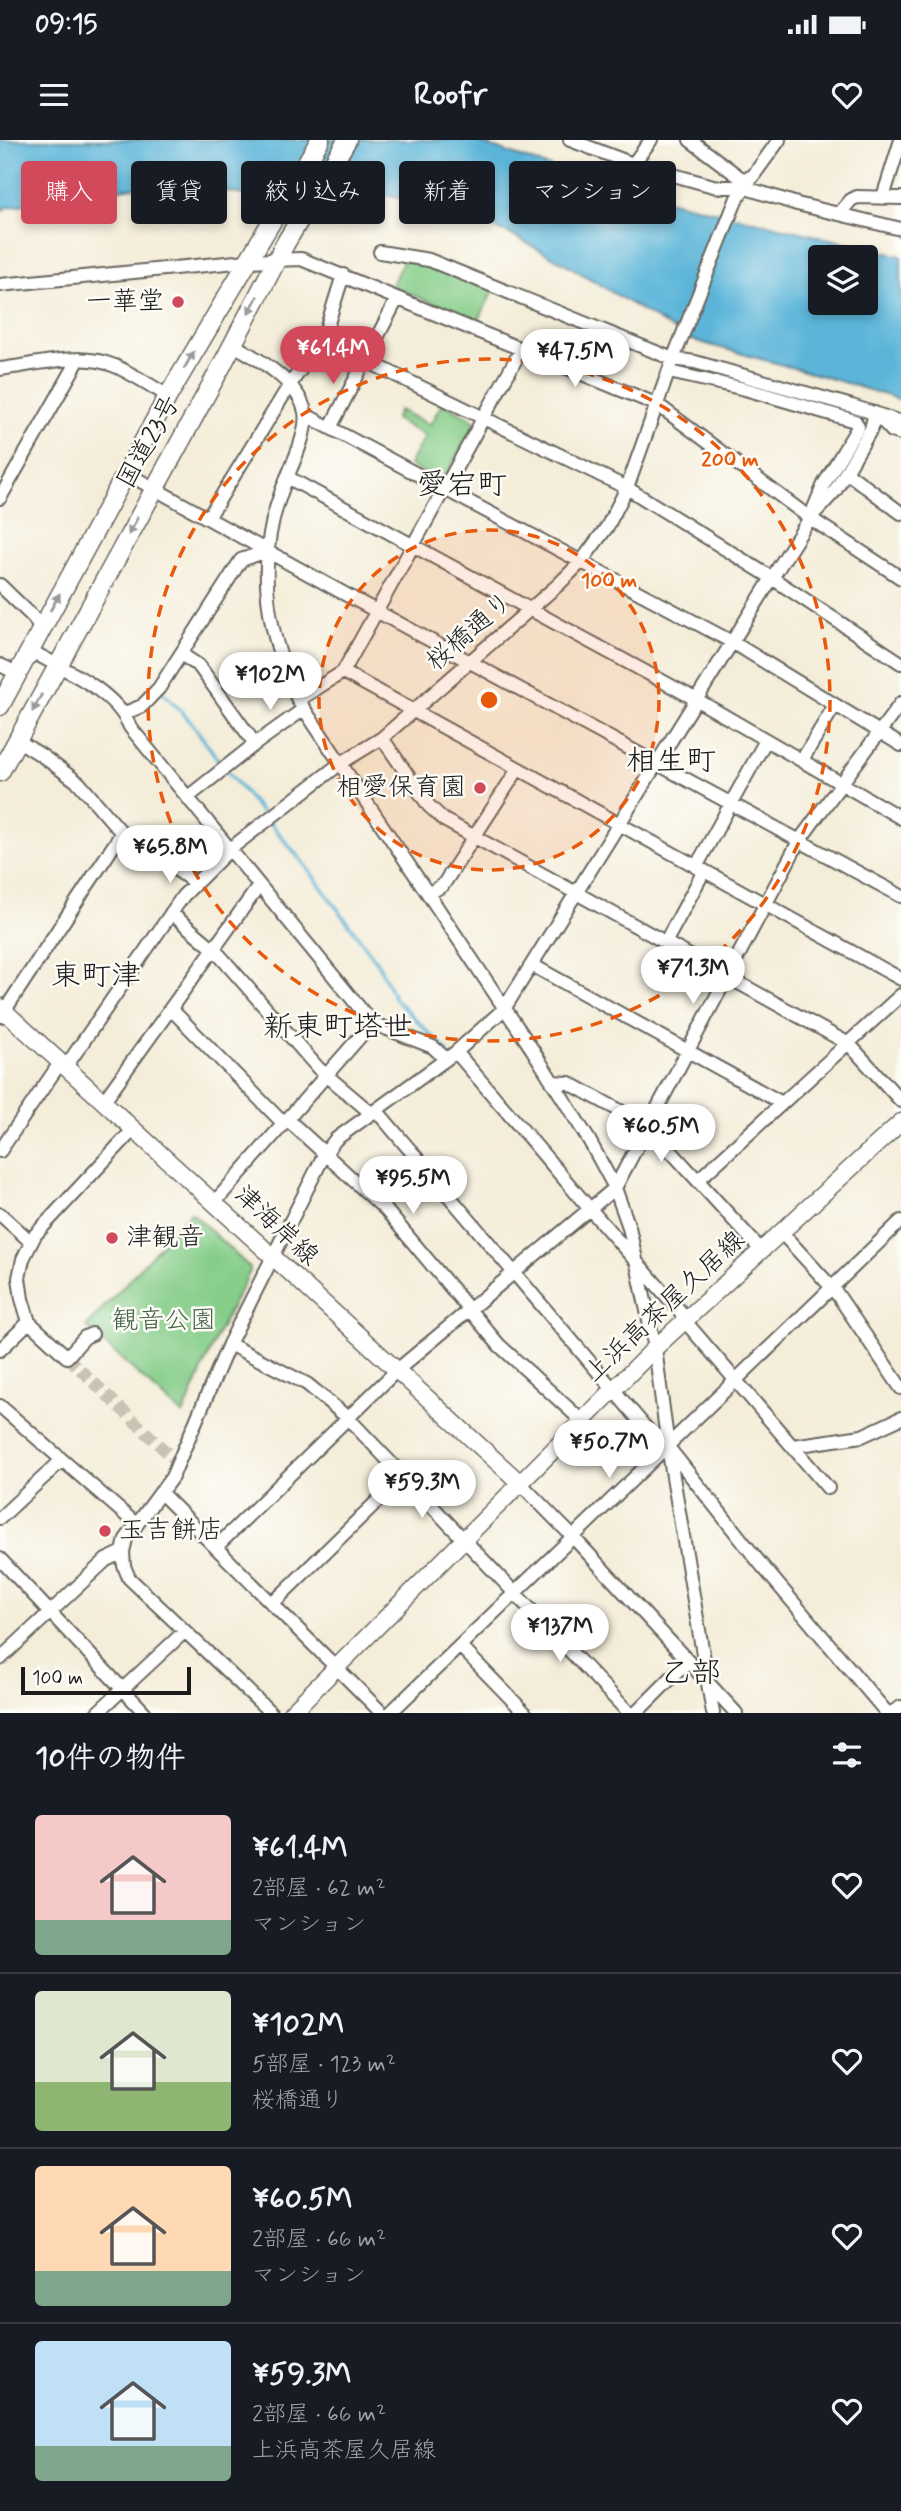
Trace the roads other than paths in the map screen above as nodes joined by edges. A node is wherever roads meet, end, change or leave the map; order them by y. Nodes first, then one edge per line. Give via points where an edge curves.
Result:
1 (320, 140) edge
2 (347, 140) edge
3 (570, 140) edge
4 (651, 140) edge
5 (690, 140) edge
6 (779, 140) edge
7 (901, 140) edge
8 (625, 161) edge
9 (635, 161) edge
10 (730, 170) junction
11 (676, 176) edge
12 (740, 187) junction
13 (883, 197) junction
14 (901, 198) edge
15 (839, 214) junction
16 (901, 229) edge
17 (281, 251) junction
18 (380, 252) dead end
19 (251, 255) junction
20 (343, 275) junction
21 (0, 285) edge
22 (397, 299) junction
23 (232, 344) junction
24 (521, 350) junction
25 (79, 359) junction
26 (365, 360) junction
27 (671, 365) junction
28 (0, 369) edge
29 (289, 386) junction
30 (168, 396) junction
31 (658, 405) junction
32 (875, 413) junction
33 (306, 415) junction
34 (484, 418) junction
35 (901, 422) edge
36 (330, 428) junction
37 (901, 434) edge
38 (846, 472) junction
39 (127, 473) junction
40 (287, 477) junction
41 (154, 487) junction
42 (627, 488) junction
43 (444, 489) junction
44 (0, 498) edge
45 (901, 513) edge
46 (208, 518) junction
47 (810, 518) junction
48 (413, 546) junction
49 (267, 551) junction
50 (581, 562) junction
51 (772, 578) junction
52 (901, 578) edge
53 (0, 585) edge
54 (530, 609) junction
55 (377, 611) junction
56 (40, 629) junction
57 (732, 642) junction
58 (29, 650) junction
59 (181, 654) junction
60 (469, 661) junction
61 (901, 663) edge
62 (0, 665) edge
63 (57, 666) junction
64 (343, 672) junction
65 (17, 673) junction
66 (697, 700) junction
67 (901, 703) edge
68 (301, 705) junction
69 (835, 705) junction
70 (0, 706) edge
71 (414, 711) junction
72 (125, 713) junction
73 (880, 732) junction
74 (382, 738) junction
75 (17, 740) junction
76 (766, 740) junction
77 (255, 744) junction
78 (901, 745) edge
79 (802, 760) junction
80 (341, 763) junction
81 (657, 764) junction
82 (518, 769) junction
83 (0, 772) edge
84 (842, 784) junction
85 (188, 797) junction
86 (731, 803) junction
87 (901, 818) edge
88 (619, 824) junction
89 (122, 833) junction
90 (475, 837) junction
91 (799, 841) junction
92 (230, 849) junction
93 (700, 869) junction
94 (195, 883) junction
95 (259, 886) junction
96 (575, 893) junction
97 (428, 894) junction
98 (901, 896) edge
99 (765, 904) junction
100 (171, 913) junction
101 (666, 943) junction
102 (214, 949) junction
103 (532, 965) junction
104 (727, 977) junction
105 (901, 979) edge
106 (901, 995) edge
107 (171, 1009) junction
108 (504, 1009) junction
109 (1, 1012) edge
110 (372, 1023) junction
111 (849, 1044) junction
112 (688, 1051) junction
113 (451, 1056) junction
114 (63, 1065) junction
115 (326, 1075) junction
116 (552, 1082) junction
117 (901, 1101) edge
118 (103, 1102) junction
119 (782, 1103) junction
120 (373, 1112) junction
121 (285, 1121) junction
122 (901, 1122) edge
123 (648, 1126) junction
124 (133, 1130) junction
125 (0, 1152) edge
126 (325, 1153) junction
127 (698, 1180) junction
128 (615, 1188) junction
129 (214, 1203) junction
130 (586, 1211) junction
131 (0, 1214) edge
132 (901, 1221) edge
133 (781, 1232) junction
134 (30, 1241) junction
135 (761, 1250) junction
136 (271, 1255) junction
137 (637, 1263) junction
138 (514, 1271) junction
139 (832, 1288) junction
140 (470, 1308) junction
141 (685, 1319) junction
142 (26, 1324) junction
143 (92, 1334) dead end
144 (229, 1344) junction
145 (655, 1348) junction
146 (0, 1350) edge
147 (396, 1371) junction
148 (737, 1381) junction
149 (901, 1388) edge
150 (612, 1390) junction
151 (0, 1406) edge
152 (348, 1418) junction
153 (901, 1418) edge
154 (581, 1420) junction
155 (793, 1446) junction
156 (668, 1447) junction
157 (62, 1460) junction
158 (403, 1476) junction
159 (519, 1482) junction
160 (828, 1488) dead end
161 (162, 1494) junction
162 (0, 1518) edge
163 (136, 1524) junction
164 (573, 1537) junction
165 (464, 1540) junction
166 (216, 1547) junction
167 (123, 1552) junction
168 (0, 1559) edge
169 (515, 1592) junction
170 (272, 1604) junction
171 (51, 1612) junction
172 (184, 1632) junction
173 (460, 1646) junction
174 (0, 1660) edge
175 (687, 1662) junction
176 (337, 1668) junction
177 (708, 1684) junction
178 (123, 1689) junction
179 (901, 1707) edge
180 (97, 1713) edge
181 (145, 1713) edge
182 (271, 1713) edge
183 (291, 1713) edge
184 (382, 1713) edge
185 (390, 1713) edge
186 (525, 1713) edge
187 (629, 1713) edge
188 (636, 1713) edge
189 (713, 1713) edge
190 (736, 1713) edge
191 (889, 1713) edge

1 - 19 highway, 国道23号
2 - 17 highway, 国道23号
3 - 8 street
4 - 9 street
5 - 10 street
6 - 12 street, 桜橋通り
7 - 13 street
10 - 12 street
10 - 12 street via 742,179
11 - 12 street via 717,187
12 - 15 street
12 - 27 street, 桜橋通り
13 - 14 street
13 - 15 street via 857,197
15 - 16 street
17 - 19 street
17 - 20 street
17 -> 23 highway, 国道23号
18 - 27 street via 429,260
19 - 21 street
30 -> 19 highway, 国道23号
20 - 22 street
20 - 29 street via 324,336
22 - 24 street
22 - 26 street
23 - 29 street via 266,364
23 - 41 highway, 国道23号
24 - 31 street
24 - 34 street
25 - 28 street
25 - 30 street via 114,366
25 - 44 street
26 - 34 street
26 - 36 street
27 - 31 street, 桜橋通り
27 - 32 street via 708,366
27 - 47 street via 855,421 858,427
29 - 33 street
29 - 46 street
30 - 39 highway, 国道23号
31 - 42 street, 桜橋通り
31 - 47 street
32 - 35 street
32 - 37 street
32 - 38 street via 872,429
33 - 36 street
33 - 40 street
34 - 42 street
34 - 43 street
36 - 43 street
38 - 45 street
38 - 47 street
39 - 41 street
56 -> 39 highway, 国道23号
40 - 48 street
40 - 49 street
41 - 46 street
41 -> 63 highway, 国道23号
42 - 50 street, 桜橋通り via 607,527
42 - 51 street
43 - 48 street
43 - 50 street
46 - 49 street
47 - 51 street
47 - 52 street
48 - 54 street
48 - 55 street
49 - 55 street
49 - 59 street via 241,560
49 - 68 street via 269,611 285,673
50 - 54 street, 桜橋通り
50 - 57 street
51 - 57 street
51 - 61 street
53 - 56 street
54 - 60 street, 桜橋通り
54 - 66 street
55 - 60 street
55 - 64 street
56 - 58 highway, 国道23号
57 - 66 street
57 - 69 street
58 - 63 street
58 - 65 highway, 国道23号
59 - 72 street via 142,706
59 - 77 street via 199,666
60 - 71 street, 桜橋通り
60 - 81 street
62 - 65 street
63 - 72 street via 106,695
63 -> 75 highway, 国道23号
64 - 68 street
64 - 71 street
65 - 70 highway, 国道23号
66 - 76 street
66 - 81 street
67 - 73 street
68 - 77 street
68 - 80 street
69 - 73 street
69 - 79 street
71 - 74 street, 桜橋通り
71 - 82 street
72 - 85 street via 130,727
73 - 78 street
73 - 84 street
74 - 80 street, 桜橋通り
74 - 90 street via 429,806
75 - 83 highway, 国道23号
75 - 89 street via 79,783
76 - 79 street
76 - 86 street
77 - 85 street
79 - 84 street
80 - 92 street, 桜橋通り
80 - 97 street
81 - 86 street
81 - 88 street
82 - 88 street
82 - 90 street
84 - 87 street
84 - 91 street
85 - 92 street
86 - 91 street
86 - 93 street
88 - 93 street
88 - 96 street
89 - 94 street
89 - 109 street
90 - 96 street
90 - 97 street via 443,885
91 - 98 street
91 - 99 street
92 - 94 street, 桜橋通り
92 - 95 street
93 - 99 street
93 - 101 street
94 - 100 street, 桜橋通り
95 - 102 street
95 - 110 street
96 - 101 street
96 - 103 street
97 - 108 street
99 - 104 street
99 - 105 street
100 - 102 street
100 - 114 street, 桜橋通り
101 - 104 street
102 - 107 street
102 - 115 street
103 - 108 street
103 - 112 street
104 - 111 street
104 - 112 street
106 - 111 street
107 - 118 street
107 - 121 street
108 - 113 street
108 - 116 street
109 - 114 main road, 津海岸線
110 - 113 street
110 - 115 street
111 - 117 street
111 - 119 street
112 - 119 street
112 - 123 street
113 - 120 street
113 - 130 street
114 - 118 main road, 津海岸線
114 - 125 street, 桜橋通り
115 - 120 street
115 - 121 street
116 - 123 street via 569,1083
116 - 128 street
118 - 124 main road, 津海岸線
119 - 127 street
120 - 126 street via 336,1139
120 - 138 street
121 - 126 street
121 - 129 street
122 - 133 main road, 上浜高茶屋久居線
123 - 127 street
123 - 128 street
124 - 129 main road, 津海岸線
124 - 134 street
126 - 136 street
126 - 140 street via 385,1209
127 - 135 street
128 - 130 street
128 - 137 street
129 - 136 main road, 津海岸線
130 - 137 street
130 - 138 street
131 - 134 street
132 - 139 street
133 - 135 main road, 上浜高茶屋久居線
133 - 139 street
134 - 142 street via 19,1278
135 - 141 main road, 上浜高茶屋久居線
136 - 144 street
136 - 147 main road, 津海岸線
137 - 141 street
137 - 145 street
138 - 140 street
138 - 150 street
139 - 148 street
139 - 149 street
140 - 147 street
140 - 154 street via 499,1345
141 - 145 main road, 上浜高茶屋久居線
141 - 148 street
142 - 143 street via 67,1357
142 - 146 street
144 - 152 street via 307,1384
144 - 161 street
145 - 150 main road, 上浜高茶屋久居線
145 - 156 street
147 - 152 street
147 - 159 main road, 津海岸線
148 - 155 street
148 - 156 street
150 - 154 main road, 上浜高茶屋久居線
150 - 156 street
151 - 157 street
152 - 158 street
152 - 166 street
153 - 155 street via 862,1436
154 - 159 main road, 上浜高茶屋久居線
155 - 160 street
156 - 164 street
156 - 177 street
156 - 191 street
157 - 162 street
157 - 163 street
158 - 165 street
158 - 170 street
159 - 164 street
159 - 165 main road, 上浜高茶屋久居線
161 - 163 street
161 - 166 street
163 - 167 street
164 - 169 street
164 - 175 street
165 - 169 street
165 - 176 main road, 上浜高茶屋久居線
166 - 170 street
167 - 171 street via 106,1560
167 - 172 street via 129,1578
168 - 171 street
169 - 173 street
169 - 187 street
170 - 176 street
171 - 174 street
171 - 178 street
172 - 178 street
172 - 182 street
173 - 185 street
173 - 186 street
175 - 177 street
175 - 188 street
176 - 183 main road, 上浜高茶屋久居線
176 - 184 street
177 - 189 street
177 - 190 street
178 - 180 street
178 - 181 street
179 - 191 street

